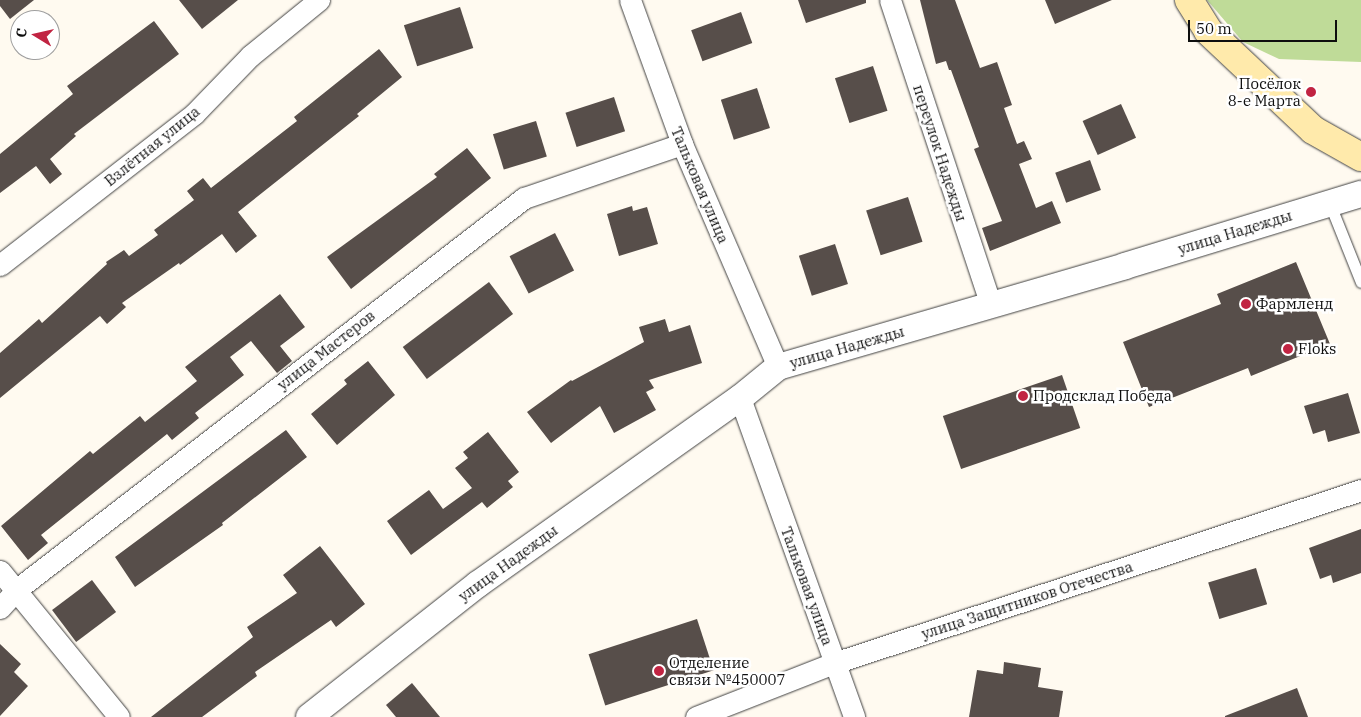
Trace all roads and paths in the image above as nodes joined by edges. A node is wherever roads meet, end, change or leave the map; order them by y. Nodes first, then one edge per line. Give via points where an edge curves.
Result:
1 (319, 0) edge
2 (630, 0) edge
3 (890, 0) edge
4 (1188, 0) edge
5 (682, 144) junction
6 (1361, 156) edge
7 (1361, 194) edge
8 (1329, 202) junction
9 (0, 265) edge
10 (1361, 282) edge
11 (991, 305) junction
12 (778, 367) junction
13 (740, 398) junction
14 (1361, 490) edge
15 (0, 571) edge
16 (16, 590) junction
17 (0, 608) edge
18 (834, 662) junction
19 (119, 717) edge
20 (309, 717) edge
21 (696, 717) edge
22 (854, 717) edge

1 - 9 street, Взлётная улица via 250,56 194,114
2 - 5 street, Тальковая улица
3 - 11 street, переулок Надежды
4 - 6 main road via 1208,31 1313,130
5 - 12 street, Тальковая улица
5 - 16 street, улица Мастеров via 524,198
7 - 8 street, улица Надежды
8 - 10 lane
8 - 11 street, улица Надежды
11 - 12 street, улица Надежды
12 - 13 street, улица Надежды
13 - 18 street, Тальковая улица
13 - 20 street, улица Надежды via 478,584
14 - 18 street, улица Защитников Отечества
15 - 16 street
16 - 17 street, улица Мастеров
16 - 19 street
18 - 21 street, улица Защитников Отечества
18 - 22 street, Тальковая улица

